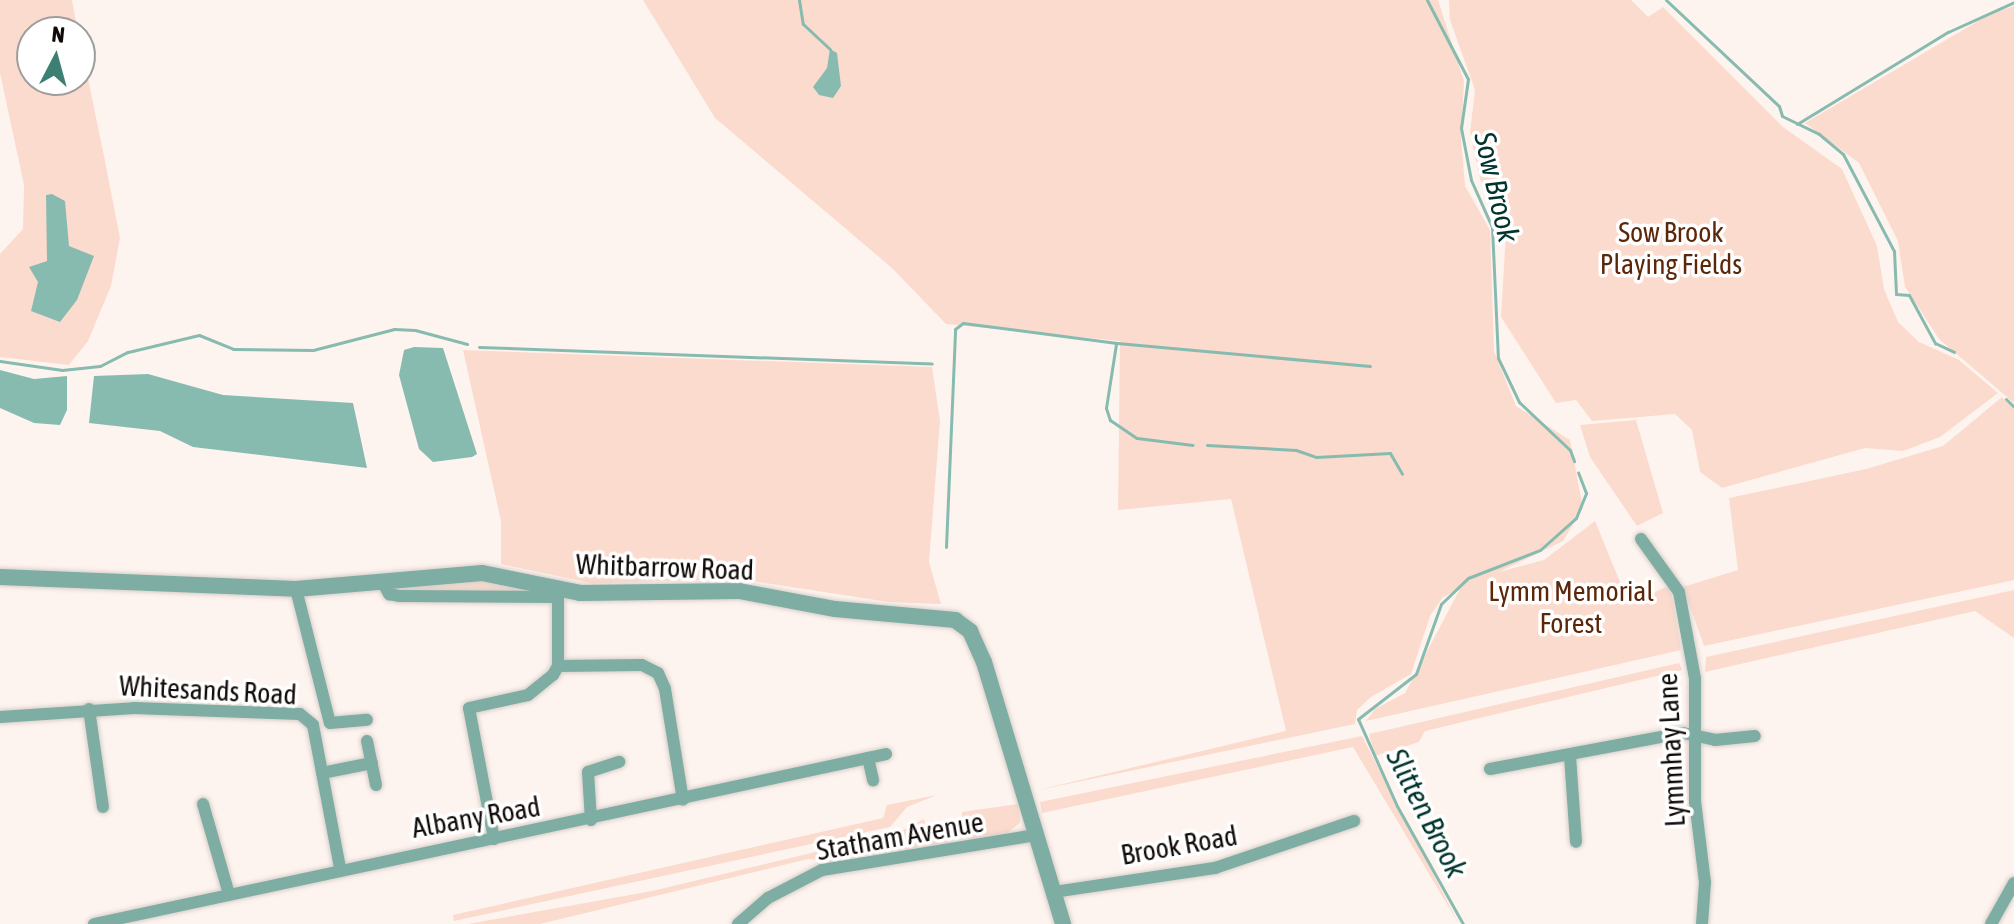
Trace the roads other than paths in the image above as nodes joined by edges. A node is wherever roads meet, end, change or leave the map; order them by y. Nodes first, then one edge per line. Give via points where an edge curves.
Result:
1 (1641, 539) dead end
2 (0, 577) edge
3 (383, 583) junction
4 (296, 589) junction
5 (557, 593) junction
6 (558, 666) junction
7 (89, 709) junction
8 (0, 717) edge
9 (367, 720) dead end
10 (1755, 736) dead end
11 (1694, 738) junction
12 (367, 741) dead end
13 (886, 754) dead end
14 (1570, 756) junction
15 (868, 758) junction
16 (619, 762) dead end
17 (372, 763) junction
18 (1490, 769) dead end
19 (322, 773) junction
20 (873, 780) dead end
21 (376, 785) dead end
22 (683, 800) junction
23 (203, 804) dead end
24 (103, 807) dead end
25 (591, 820) junction
26 (1354, 821) dead end
27 (1036, 835) junction
28 (494, 839) junction
29 (1576, 842) dead end
30 (340, 868) junction
31 (2014, 883) edge
32 (1054, 892) junction
33 (229, 894) junction
34 (94, 924) edge
35 (738, 924) edge
36 (1063, 924) edge
37 (1702, 924) edge
38 (1991, 924) edge

1 - 11 street, Lymmhay Lane via 1679,592 1696,689
2 - 4 street, Whitbarrow Road
3 - 4 street, Whitbarrow Road
3 - 5 street, Whitbarrow Road via 482,573
3 - 5 street via 389,594 399,596
4 - 9 street via 330,723
5 - 6 street
5 - 27 street, Whitbarrow Road via 739,591 835,609 955,620 970,631 984,662
6 - 22 street via 642,665 658,673
6 - 28 street via 528,695 469,708
7 - 8 street, Whitesands Road
7 - 19 street, Whitesands Road via 300,714 313,725
7 - 24 street
10 - 11 street
11 - 14 street via 1683,733
11 - 37 street, Lymmhay Lane via 1705,882
12 - 17 street
13 - 15 street, Albany Road
14 - 18 street
14 - 29 street
15 - 20 street
15 - 22 street, Albany Road
16 - 25 street via 594,768 585,777
17 - 19 street
17 - 21 street
19 - 30 street, Whitesands Road
22 - 25 street, Albany Road
23 - 33 street
25 - 28 street, Albany Road
26 - 32 street, Brook Road via 1215,868
27 - 32 street, Whitbarrow Road
27 - 35 street, Statham Avenue via 822,870 768,898
28 - 30 street, Albany Road
30 - 33 street, Albany Road
31 - 38 street
32 - 36 street, Whitbarrow Road
33 - 34 street, Albany Road

